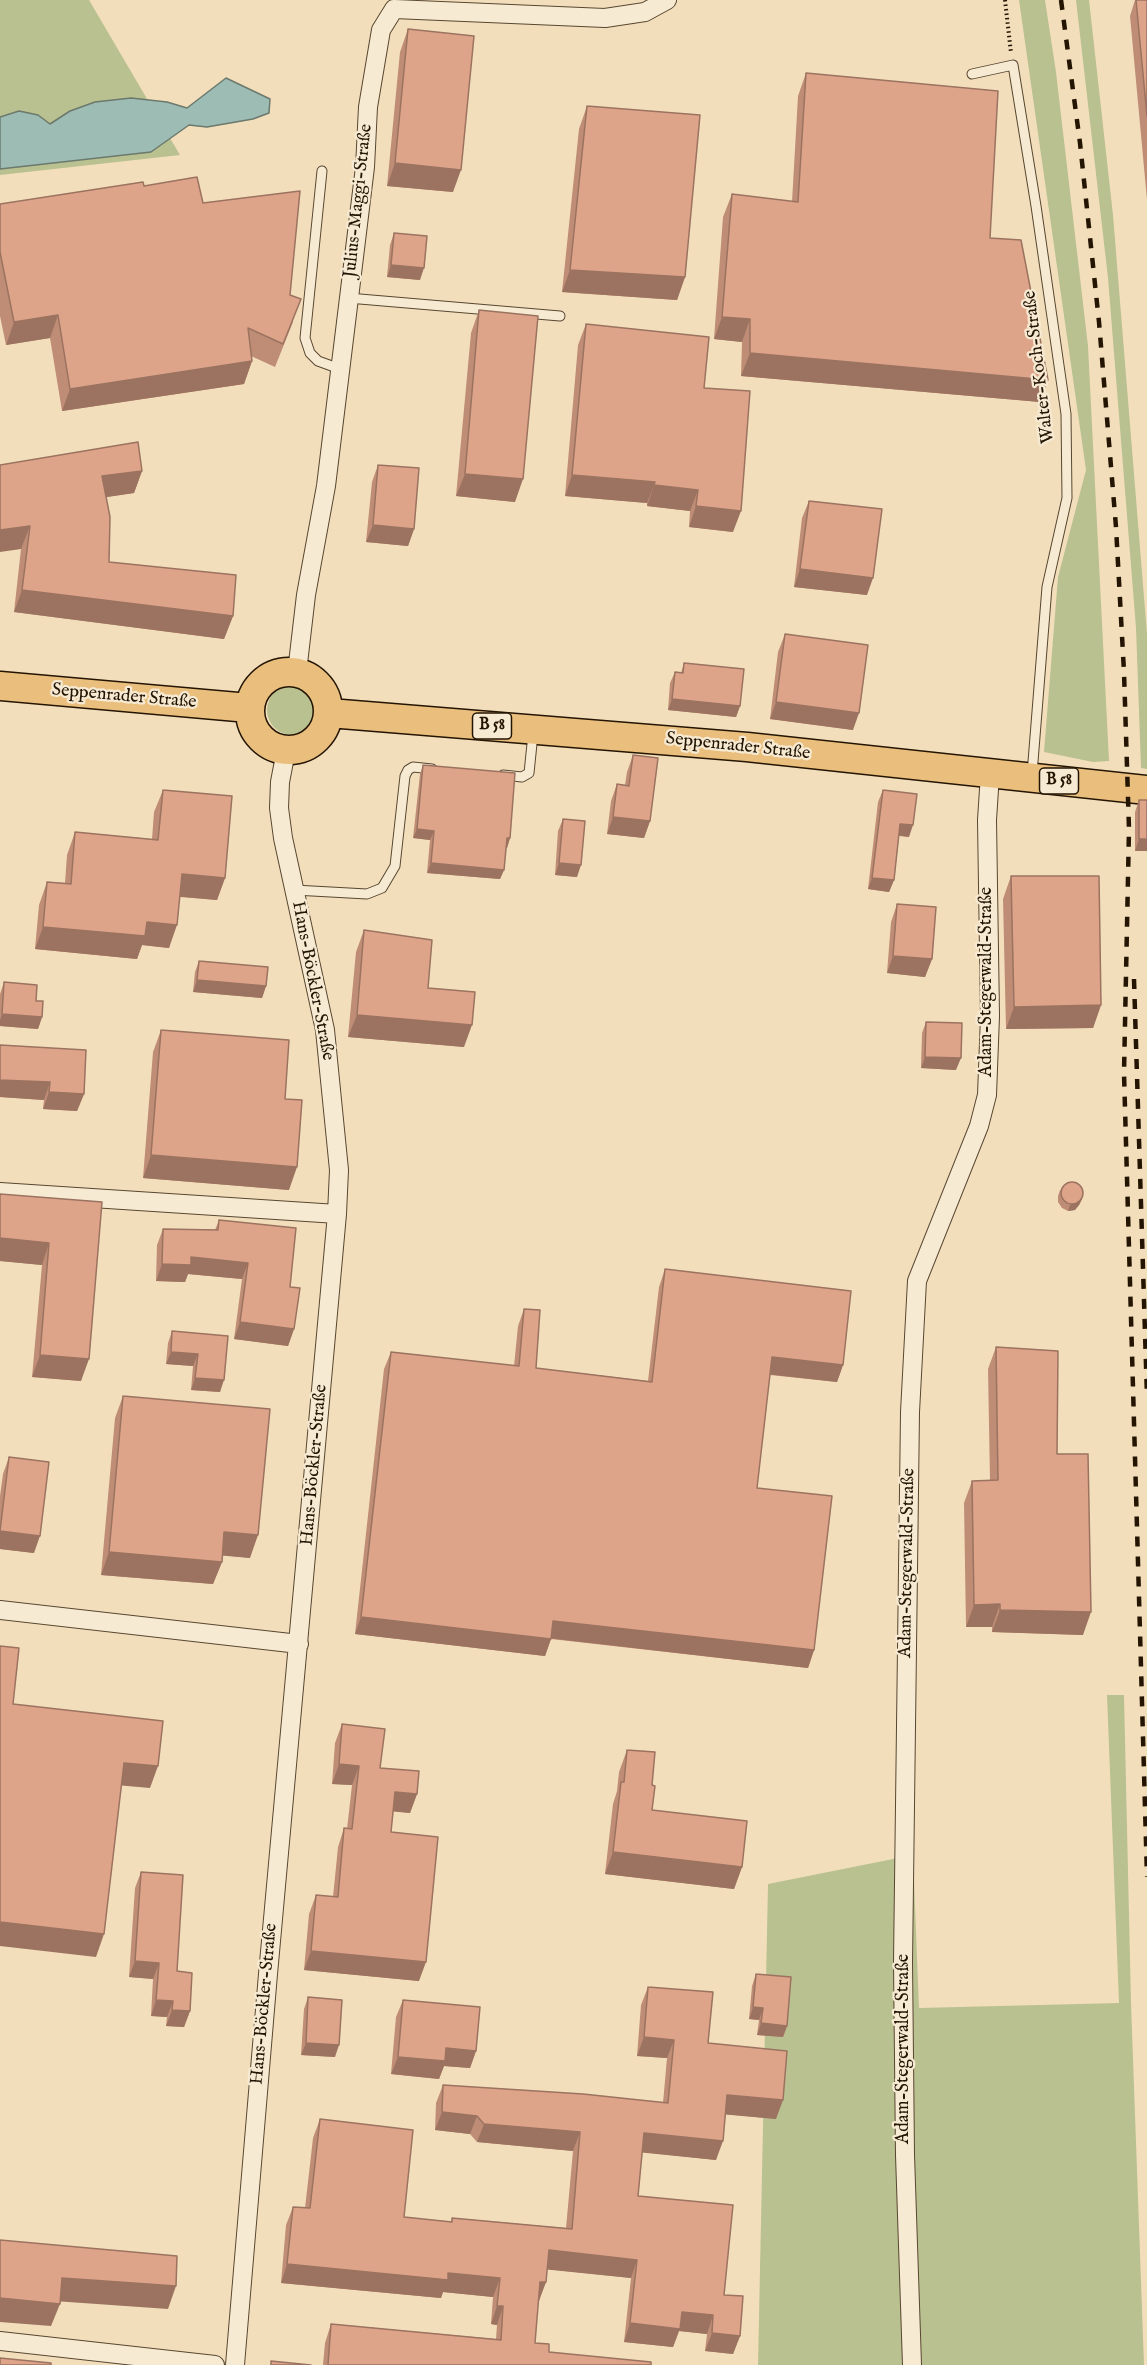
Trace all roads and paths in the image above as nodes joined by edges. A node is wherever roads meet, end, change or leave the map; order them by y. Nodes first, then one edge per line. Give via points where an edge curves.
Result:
1 (668, 0) edge
2 (1005, 0) edge
3 (395, 4) edge
4 (1013, 65) junction
5 (972, 74) dead end
6 (322, 171) dead end
7 (348, 298) junction
8 (560, 316) dead end
9 (340, 369) junction
10 (297, 672) junction
11 (0, 686) edge
12 (249, 708) junction
13 (329, 713) junction
14 (534, 729) junction
15 (286, 751) junction
16 (446, 770) edge
17 (490, 774) edge
18 (990, 774) junction
19 (1032, 778) junction
20 (1147, 790) edge
21 (294, 890) junction
22 (0, 1192) edge
23 (337, 1214) junction
24 (0, 1610) edge
25 (299, 1644) junction
26 (0, 2341) edge
27 (215, 2365) edge
28 (235, 2365) edge
29 (912, 2365) edge

1 - 3 street, Julius-Maggi-Straße via 645,12 605,18
2 - 4 path
3 - 7 street, Julius-Maggi-Straße via 381,30 368,107 365,167
4 - 5 lane
4 - 19 lane, Walter-Koch-Straße via 1066,414 1067,498 1047,587
6 - 9 lane via 305,338 310,353 318,361
7 - 8 lane
7 - 9 street, Julius-Maggi-Straße
9 - 10 street, Julius-Maggi-Straße
10 - 12 main road via 280,672 266,679 255,690
10 - 13 main road via 321,687
11 - 12 main road, Seppenrader Straße
12 - 15 main road via 258,736
13 - 14 main road, Seppenrader Straße / B 58
13 - 15 main road via 325,729 315,741 302,749
14 - 17 lane via 529,773 522,777
14 - 18 main road, Seppenrader Straße / B 58 via 747,747
15 - 21 street, Hans-Böckler-Straße via 279,808
16 - 21 lane via 408,770 394,866 382,888 367,894
18 - 19 main road, Seppenrader Straße / B 58
18 - 29 street, Adam-Stegerwald-Straße via 987,1095 979,1126 917,1281 910,1412 903,1962 904,2155
19 - 20 main road, Seppenrader Straße / B 58
21 - 23 street, Hans-Böckler-Straße via 325,1030 339,1170
22 - 23 street
23 - 25 street, Hans-Böckler-Straße
24 - 25 street
25 - 28 street, Hans-Böckler-Straße
26 - 27 street

